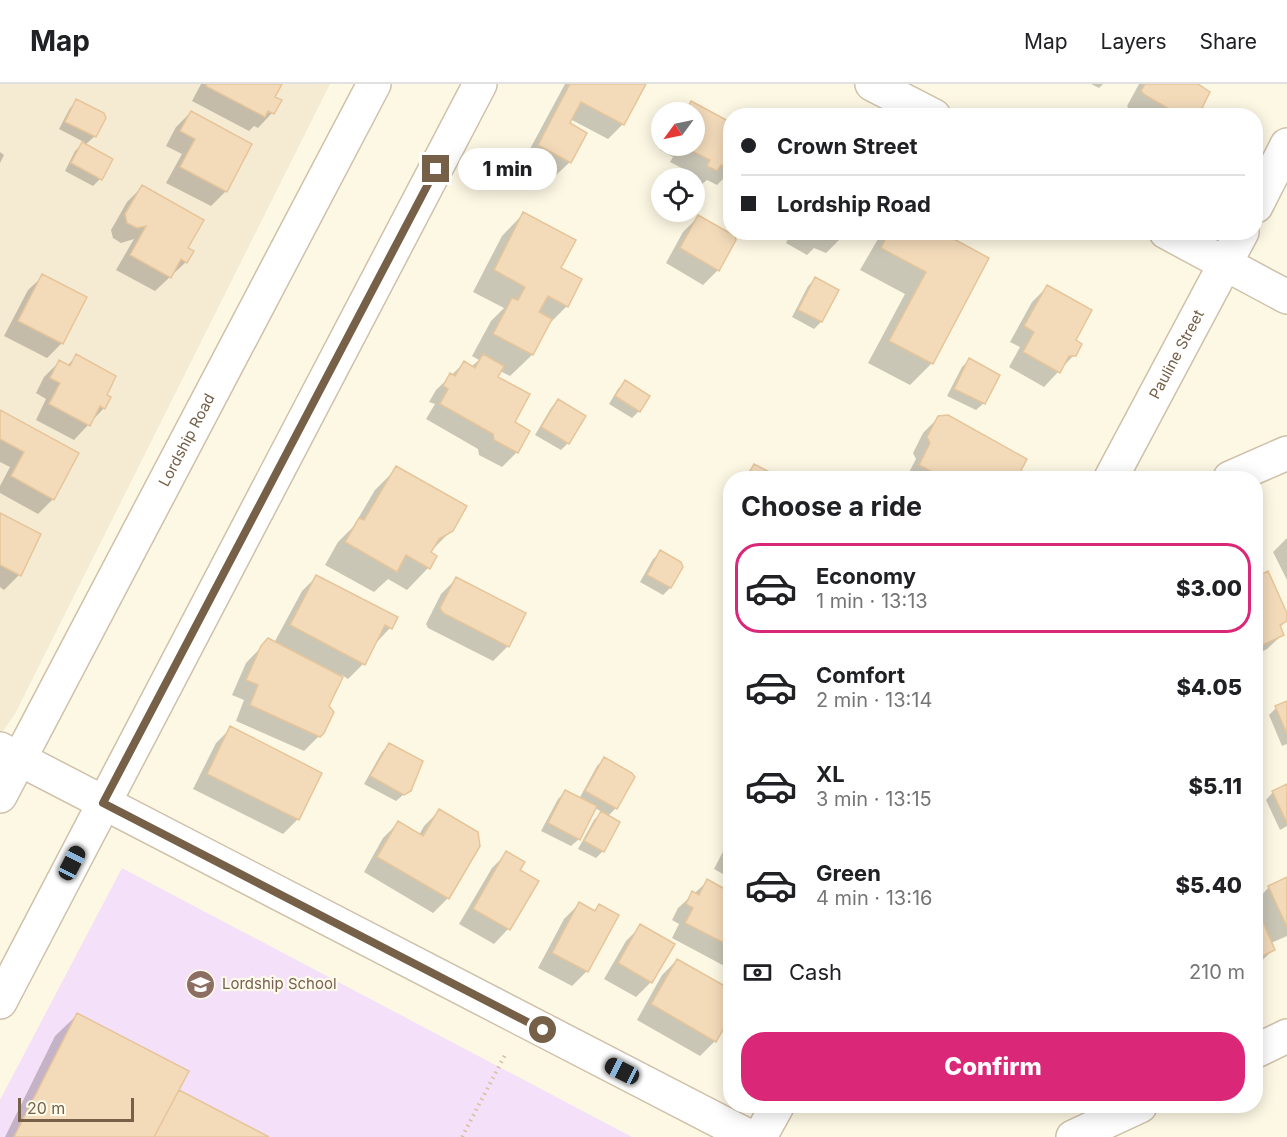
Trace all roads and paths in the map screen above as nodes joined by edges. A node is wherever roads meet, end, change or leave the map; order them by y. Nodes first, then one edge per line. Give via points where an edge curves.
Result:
1 (374, 84) edge
2 (480, 84) edge
3 (872, 84) edge
4 (918, 108) edge
5 (1287, 146) edge
6 (1263, 192) edge
7 (1181, 240) edge
8 (1238, 240) edge
9 (1226, 263) junction
10 (1287, 297) edge
11 (1287, 453) edge
12 (1115, 471) edge
13 (1246, 471) edge
14 (10, 754) edge
15 (0, 796) edge
16 (103, 803) junction
17 (0, 1002) edge
18 (523, 1020) junction
19 (1287, 1036) edge
20 (1263, 1048) edge
21 (773, 1113) edge
22 (1125, 1113) edge
23 (462, 1137) edge
24 (750, 1137) edge
25 (760, 1137) edge
26 (1073, 1137) edge

1 - 14 street, Lordship Road
2 - 16 street
3 - 4 street
5 - 6 street
7 - 9 street
8 - 9 street, Pauline Street
9 - 10 street
9 - 12 street, Pauline Street
11 - 13 street
14 - 15 street, Lordship Road
14 - 16 street
16 - 17 street
16 - 18 street
18 - 23 path
18 - 24 street
19 - 20 street
21 - 25 street
22 - 26 street

